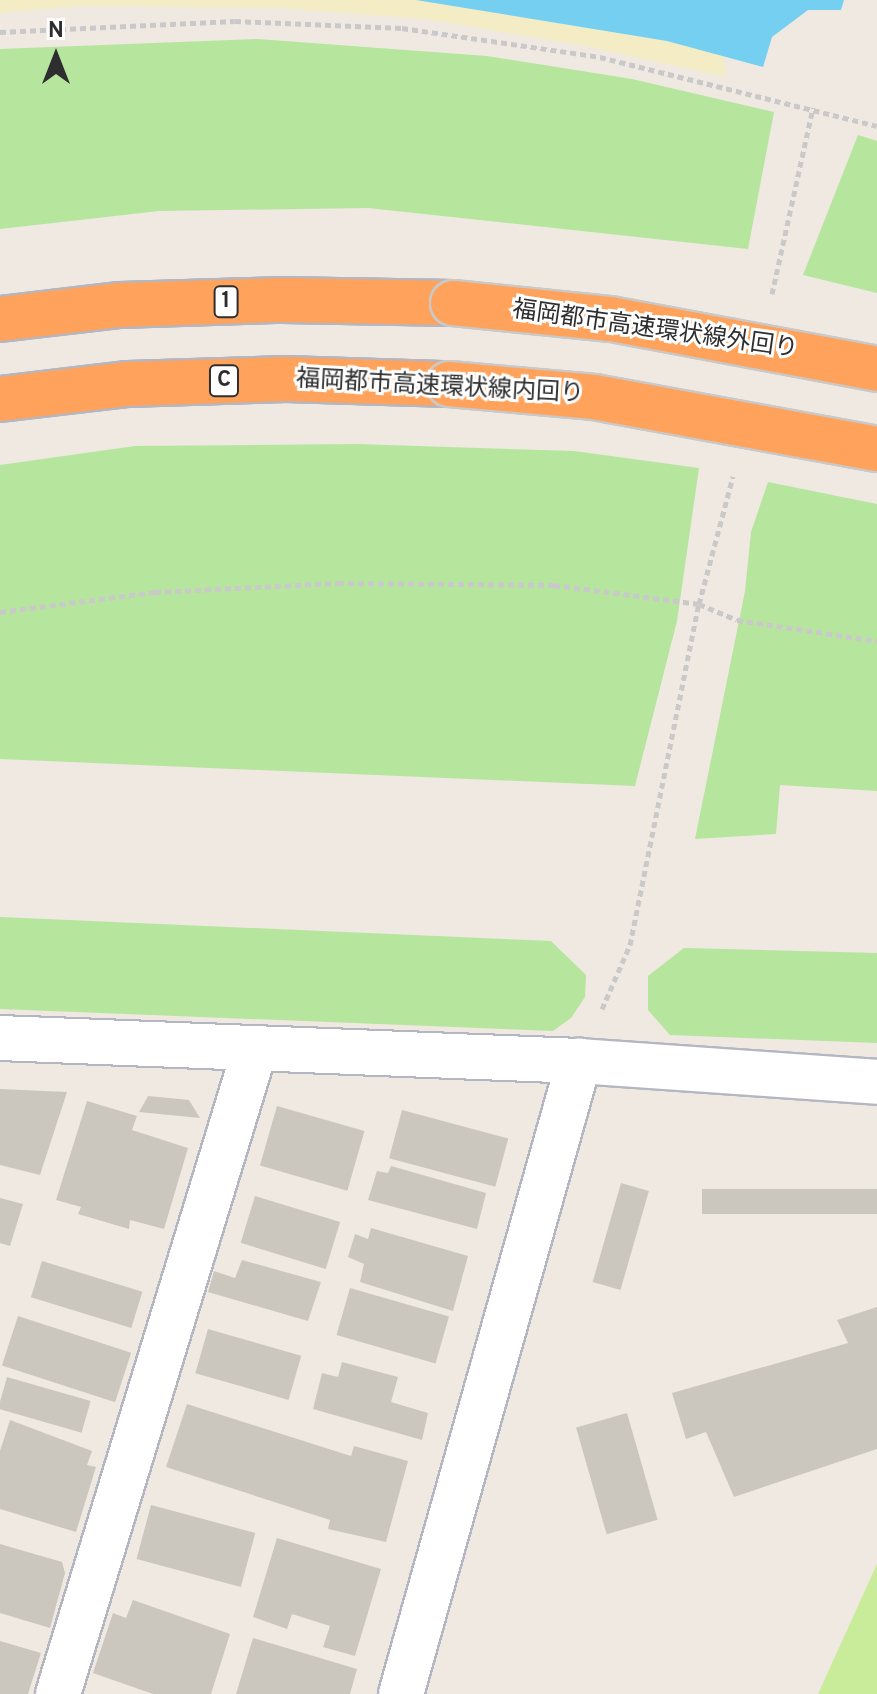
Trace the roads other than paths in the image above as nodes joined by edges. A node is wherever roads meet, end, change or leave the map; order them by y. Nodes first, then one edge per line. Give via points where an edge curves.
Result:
1 (0, 319) edge
2 (877, 369) edge
3 (0, 399) edge
4 (877, 449) edge
5 (0, 1038) edge
6 (255, 1049) junction
7 (579, 1061) junction
8 (877, 1082) edge
9 (58, 1694) edge
10 (401, 1694) edge

1 - 2 highway, 福岡都市高速環状線外回り / 1, bridge via 120,305 283,300 453,303 611,319
3 - 4 highway, 福岡都市高速環状線内回り / C, bridge via 128,384 286,379 449,384 594,397
5 - 6 street
6 - 7 street
6 - 9 street
7 - 8 street
7 - 10 street

